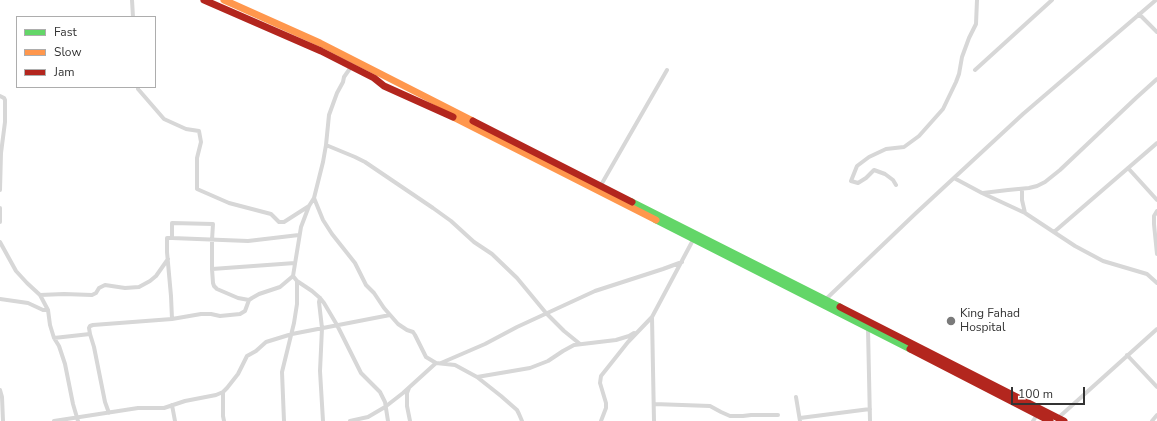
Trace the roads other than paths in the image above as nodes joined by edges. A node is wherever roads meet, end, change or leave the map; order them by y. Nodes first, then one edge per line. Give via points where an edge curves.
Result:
1 (132, 0) edge
2 (204, 0) edge
3 (224, 0) edge
4 (977, 0) edge
5 (1052, 0) edge
6 (1156, 0) edge
7 (1139, 14) junction
8 (134, 16) edge
9 (1157, 32) edge
10 (351, 67) junction
11 (667, 70) dead end
12 (975, 70) dead end
13 (1157, 79) edge
14 (138, 88) edge
15 (0, 96) edge
16 (1157, 143) edge
17 (326, 145) junction
18 (1128, 168) junction
19 (954, 178) junction
20 (601, 185) junction
21 (896, 185) dead end
22 (1022, 189) junction
23 (0, 190) edge
24 (982, 193) junction
25 (314, 198) junction
26 (1157, 200) edge
27 (309, 206) junction
28 (0, 208) edge
29 (1157, 211) edge
30 (1025, 213) junction
31 (0, 222) edge
32 (1054, 232) junction
33 (300, 235) junction
34 (172, 238) junction
35 (212, 240) junction
36 (694, 240) junction
37 (0, 242) edge
38 (1157, 254) edge
39 (168, 258) junction
40 (682, 262) junction
41 (295, 263) junction
42 (212, 270) junction
43 (1157, 275) edge
44 (293, 276) junction
45 (1153, 278) junction
46 (297, 282) junction
47 (1157, 283) edge
48 (40, 295) junction
49 (320, 298) junction
50 (0, 299) edge
51 (249, 300) junction
52 (823, 302) junction
53 (48, 310) junction
54 (546, 312) junction
55 (390, 315) junction
56 (652, 317) junction
57 (172, 319) junction
58 (337, 325) junction
59 (322, 328) junction
60 (868, 329) junction
61 (1157, 329) edge
62 (640, 330) junction
63 (90, 334) junction
64 (292, 334) junction
65 (54, 338) junction
66 (580, 344) junction
67 (1127, 355) junction
68 (438, 363) junction
69 (477, 377) junction
70 (410, 386) junction
71 (1157, 387) edge
72 (0, 390) edge
73 (223, 392) junction
74 (796, 397) dead end
75 (654, 404) junction
76 (172, 405) junction
77 (385, 406) junction
78 (870, 409) junction
79 (109, 413) junction
80 (778, 415) dead end
81 (223, 416) junction
82 (1157, 416) edge
83 (1035, 418) edge
84 (78, 419) edge
85 (800, 419) edge
86 (1061, 419) edge
87 (3, 421) edge
88 (54, 421) edge
89 (175, 421) edge
90 (221, 421) edge
91 (224, 421) edge
92 (284, 421) edge
93 (323, 421) edge
94 (350, 421) edge
95 (388, 421) edge
96 (410, 421) edge
97 (522, 421) edge
98 (601, 421) edge
99 (654, 421) edge
100 (870, 421) edge
101 (1050, 421) edge
102 (1152, 421) edge

1 - 8 street
2 - 10 main road via 321,51
3 - 20 main road via 320,43
4 - 21 street via 976,24 962,58 956,82 943,109 919,136 904,147 886,149 868,156 857,166 851,181 858,183 874,170 886,174
5 - 12 street
6 - 7 street
7 - 9 street
7 - 19 street via 1023,114
10 - 17 street via 344,76 329,115
10 - 36 main road via 384,86 452,116
11 - 20 street
13 - 22 street via 1060,170 1037,186
14 - 27 street via 164,119 186,129 198,131 201,142 197,158 197,189 229,204 271,214 279,222 284,222
15 - 23 street via 5,100
16 - 18 street
17 - 25 street
17 - 54 street via 355,156 439,212 518,278
18 - 26 street
18 - 32 street
19 - 24 street
19 - 52 street
20 - 52 main road
22 - 24 street
22 - 30 street
24 - 30 street
25 - 27 street
25 - 55 street via 332,234 355,263 366,285
27 - 33 street
28 - 31 street
29 - 38 street via 1154,224
30 - 32 street
32 - 45 street via 1103,261
33 - 35 street via 248,241
33 - 41 street
34 - 35 street
34 - 35 street via 172,222 213,224
34 - 39 street via 167,238
35 - 42 street
36 - 40 street
36 - 52 main road
37 - 48 street via 16,271
39 - 48 street via 156,276 139,286 126,288 105,285 89,295
39 - 57 street
40 - 54 street
40 - 56 street
41 - 42 street
41 - 44 street
42 - 51 street via 213,283 217,289
43 - 45 street
44 - 46 street
44 - 51 street via 280,287
45 - 47 street
46 - 49 street
46 - 64 street via 297,304
48 - 53 street
49 - 58 street
49 - 59 street
50 - 53 street via 28,303
51 - 57 street via 240,314 201,314
52 - 60 main road
52 - 86 main road
53 - 65 street
54 - 66 street
54 - 68 street via 485,344
55 - 58 street
55 - 68 street via 402,327 416,335 426,357
56 - 62 street
56 - 75 street
57 - 63 street via 93,325 90,326
58 - 59 street
58 - 77 street via 361,373 380,392
59 - 64 street
59 - 93 street via 320,371
60 - 78 street
60 - 83 main road
61 - 67 street
62 - 66 street via 616,340
62 - 98 street via 601,376 600,383 606,408
63 - 65 street
63 - 79 street
64 - 73 street via 266,342 247,356 238,374
64 - 92 street via 282,372
65 - 84 street via 65,364
66 - 69 street via 530,368
67 - 71 street
67 - 86 street
68 - 69 street via 455,365
68 - 70 street
69 - 97 street via 517,410
70 - 77 street
70 - 96 street via 407,392
72 - 87 street
73 - 76 street
73 - 81 street
74 - 85 street
75 - 80 street via 710,406 730,416
75 - 99 street
76 - 79 street via 158,409 138,408
76 - 89 street
77 - 94 street via 368,417
77 - 95 street
78 - 85 street
78 - 100 street
79 - 84 street
81 - 90 street
81 - 91 street
82 - 102 street
83 - 101 main road
84 - 88 street

